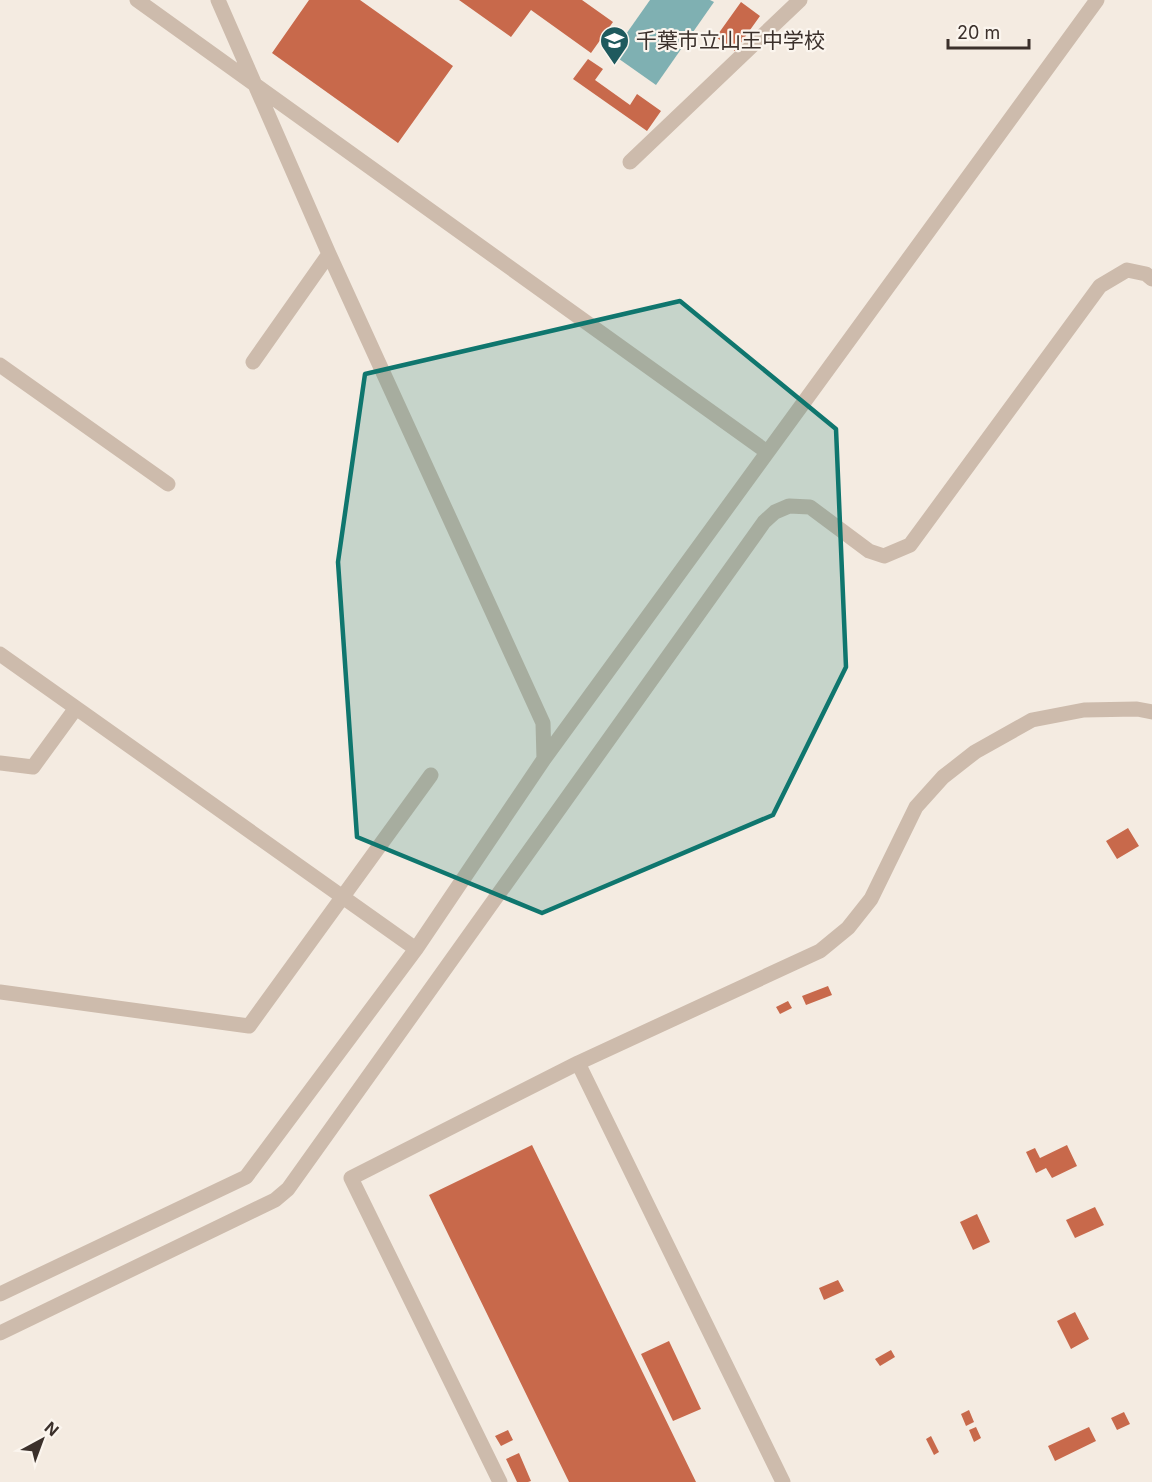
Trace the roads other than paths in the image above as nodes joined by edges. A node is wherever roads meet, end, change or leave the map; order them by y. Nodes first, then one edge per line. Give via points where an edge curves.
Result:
1 (136, 0) edge
2 (218, 0) edge
3 (800, 0) edge
4 (1097, 0) edge
5 (256, 87) junction
6 (630, 162) dead end
7 (329, 254) junction
8 (1152, 279) edge
9 (253, 362) dead end
10 (0, 364) edge
11 (767, 452) junction
12 (168, 484) dead end
13 (0, 654) edge
14 (76, 708) junction
15 (1152, 712) edge
16 (544, 759) junction
17 (0, 762) edge
18 (431, 775) dead end
19 (342, 897) junction
20 (416, 949) junction
21 (0, 992) edge
22 (578, 1063) junction
23 (0, 1294) edge
24 (0, 1334) edge
25 (500, 1482) edge
26 (783, 1482) edge

1 - 5 street
2 - 5 street
3 - 6 street
4 - 11 street
5 - 7 street
5 - 11 street
7 - 9 street
7 - 16 street via 543,723
8 - 24 street via 1127,270 1100,286 910,545 884,556 869,550 810,507 789,506 764,522 288,1189 274,1200
10 - 12 street
11 - 16 street
13 - 14 street
14 - 17 street via 33,767
14 - 19 street
15 - 22 street via 1084,710 1032,720 975,752 943,777 916,807 871,899 848,928 820,951
16 - 20 street
18 - 19 street
19 - 20 street
19 - 21 street via 249,1026
20 - 23 street via 246,1177
22 - 25 street via 351,1178
22 - 26 street

